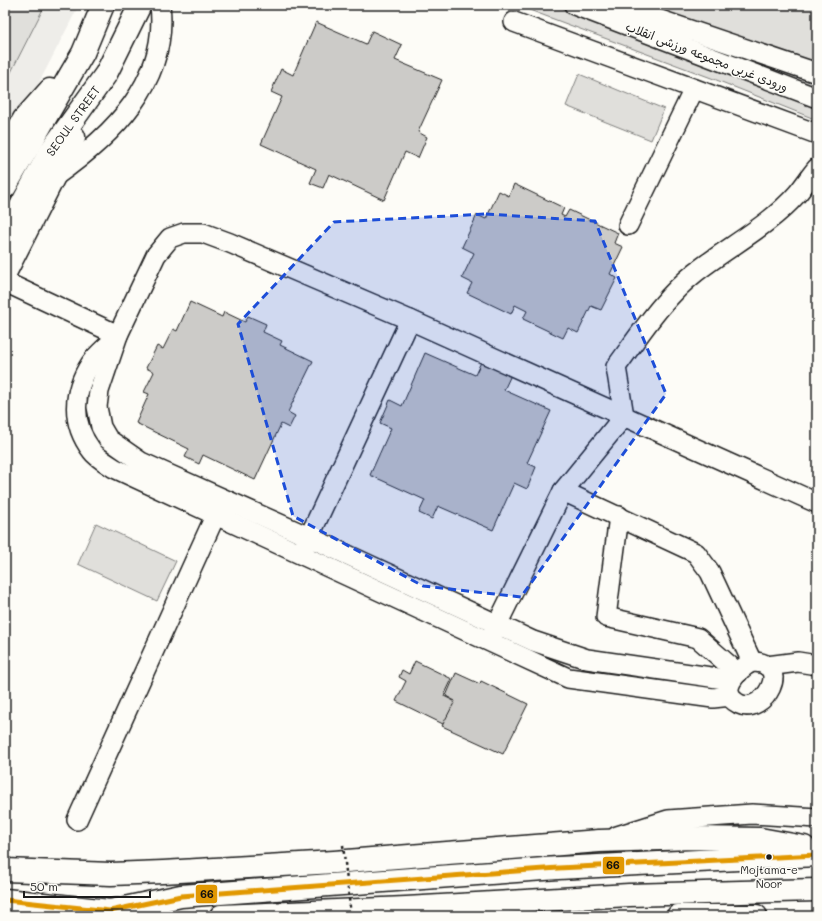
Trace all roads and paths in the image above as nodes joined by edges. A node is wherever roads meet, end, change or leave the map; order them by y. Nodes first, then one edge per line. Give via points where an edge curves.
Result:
1 (103, 5) edge
2 (140, 5) edge
3 (160, 5) edge
4 (574, 5) edge
5 (620, 6) edge
6 (514, 22) dead end
7 (83, 53) junction
8 (817, 73) edge
9 (106, 74) junction
10 (694, 89) junction
11 (817, 98) edge
12 (817, 134) edge
13 (5, 153) edge
14 (817, 168) edge
15 (54, 177) junction
16 (5, 187) edge
17 (628, 225) dead end
18 (5, 236) edge
19 (5, 273) edge
20 (5, 282) edge
21 (410, 320) junction
22 (118, 335) junction
23 (624, 416) junction
24 (563, 491) junction
25 (817, 503) edge
26 (216, 514) junction
27 (619, 516) junction
28 (309, 537) junction
29 (301, 554) junction
30 (493, 633) junction
31 (817, 665) edge
32 (744, 675) junction
33 (817, 818) edge
34 (77, 820) dead end
35 (598, 841) junction
36 (343, 846) dead end
37 (817, 849) edge
38 (817, 855) edge
39 (5, 870) edge
40 (817, 890) edge
41 (5, 900) edge
42 (110, 911) junction
43 (160, 916) edge
44 (221, 916) edge
45 (351, 916) edge
46 (678, 916) edge
47 (756, 916) edge

1 - 7 main road, SEOUL STREET
2 - 9 main road, SEOUL STREET
3 - 15 lane via 162,18 159,44 144,86 134,103 105,137
4 - 11 lane, ورودی غربی مجموعه ورزشی انقلاب
5 - 8 lane
6 - 10 lane
7 - 13 main road via 24,119
7 - 16 main road, SEOUL STREET
9 - 15 main road
9 - 18 main road, SEOUL STREET via 50,152
10 - 12 lane
10 - 17 lane
14 - 23 lane via 797,194 777,213 696,272 659,309 616,367
15 - 19 main road
20 - 22 lane
21 - 22 lane via 230,243 203,233 184,232 170,238 156,255
21 - 23 lane
21 - 28 lane
22 - 26 lane via 91,363 79,388 75,412 80,432 93,452 114,468
22 - 28 lane via 99,391 97,407 100,427 108,439 141,462
23 - 24 lane
23 - 25 lane
24 - 27 lane
24 - 30 lane
26 - 29 lane
26 - 34 lane
27 - 32 lane via 696,553 710,572
27 - 32 lane via 606,617 698,638
28 - 29 lane
28 - 30 lane
29 - 30 lane
30 - 32 lane via 568,678 713,698
31 - 32 lane via 798,662
33 - 35 lane via 752,814 668,820
35 - 37 main road via 760,839
35 - 39 main road via 334,862 163,872 111,874
36 - 45 path, bridge
38 - 42 main road via 550,868 181,896
40 - 44 main road via 629,895
41 - 42 main road
42 - 43 main road
46 - 47 main road

